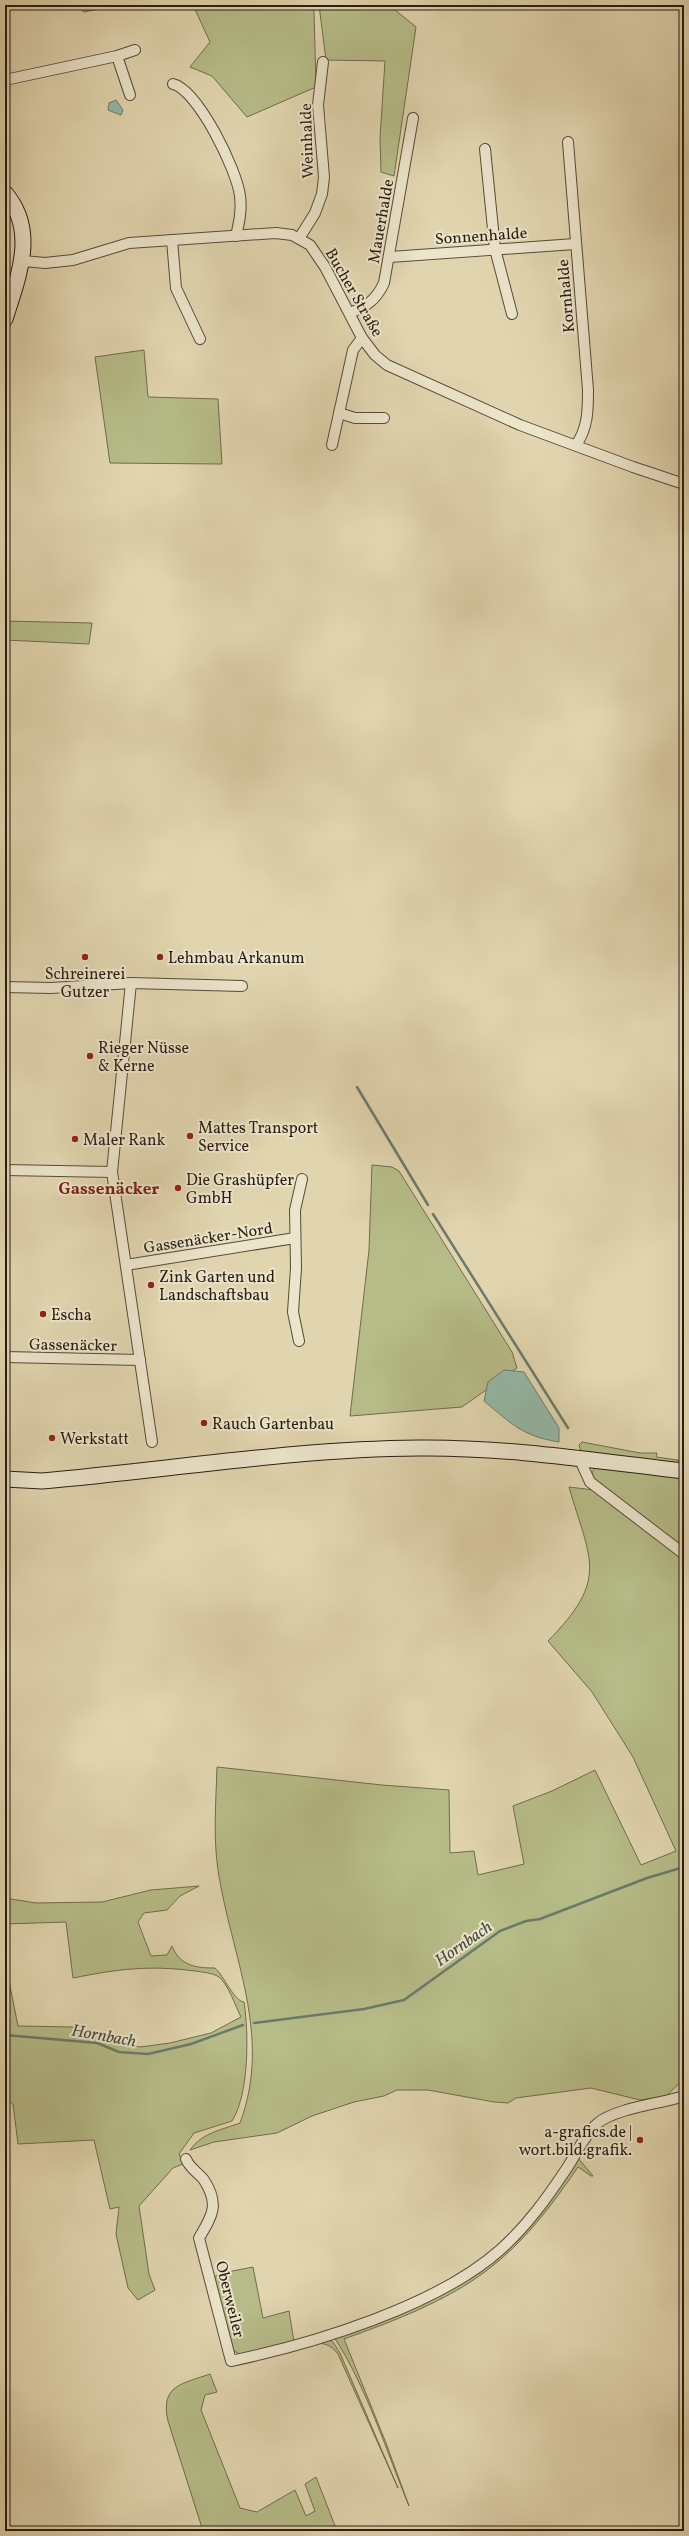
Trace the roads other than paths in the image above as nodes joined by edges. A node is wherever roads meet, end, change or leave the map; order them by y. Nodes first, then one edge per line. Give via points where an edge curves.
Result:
1 (135, 50) dead end
2 (117, 56) junction
3 (323, 62) dead end
4 (5, 80) edge
5 (173, 84) dead end
6 (130, 95) dead end
7 (413, 118) dead end
8 (568, 142) dead end
9 (485, 149) dead end
10 (5, 193) edge
11 (236, 236) junction
12 (300, 238) junction
13 (172, 240) junction
14 (575, 244) junction
15 (495, 249) junction
16 (390, 257) junction
17 (23, 262) junction
18 (350, 313) junction
19 (512, 314) dead end
20 (5, 319) edge
21 (362, 338) junction
22 (200, 339) dead end
23 (339, 413) junction
24 (384, 418) dead end
25 (332, 445) dead end
26 (576, 445) junction
27 (684, 484) edge
28 (131, 983) junction
29 (242, 986) dead end
30 (5, 987) edge
31 (5, 1170) edge
32 (112, 1172) junction
33 (302, 1179) dead end
34 (295, 1238) junction
35 (126, 1265) junction
36 (300, 1341) dead end
37 (5, 1357) edge
38 (140, 1360) junction
39 (152, 1442) dead end
40 (580, 1460) junction
41 (684, 1472) edge
42 (5, 1479) edge
43 (684, 1554) edge
44 (684, 2096) edge
45 (186, 2158) dead end

1 - 2 street
2 - 4 street
2 - 6 street
3 - 12 street, Weinhalde via 318,105 324,177 322,194 315,213
5 - 11 street via 182,86 233,165 241,214
7 - 16 street, Mauerhalde
8 - 14 street, Kornhalde
9 - 15 street
10 - 17 main road via 22,223
11 - 12 street via 276,233
11 - 13 street
12 - 18 street, Bucher Straße via 310,245 325,267
13 - 17 street via 128,243 73,260
13 - 22 street via 176,288
14 - 15 street, Sonnenhalde
14 - 26 street, Kornhalde via 588,390 588,415 584,434
15 - 16 street, Sonnenhalde
15 - 19 street
16 - 18 street, Mauerhalde via 378,296 366,306
17 - 20 main road
18 - 21 street, Bucher Straße
21 - 23 street via 353,350
21 - 26 street, Bucher Straße via 375,355 387,365 515,422
23 - 24 street via 355,418
23 - 25 street
26 - 27 street, Bucher Straße
28 - 29 street
28 - 30 street via 51,988
28 - 32 street, Gassenäcker
31 - 32 street
32 - 35 street, Gassenäcker
33 - 34 street, Gassenäcker-Nord via 295,1210
34 - 35 street, Gassenäcker-Nord
34 - 36 street, Gassenäcker-Nord via 292,1312
35 - 38 street, Gassenäcker
37 - 38 street, Gassenäcker
38 - 39 street, Gassenäcker
40 - 41 main road
40 - 42 main road via 483,1450 381,1449 336,1451 42,1481
40 - 43 street via 590,1482
44 - 45 street, Oberweiler via 626,2111 598,2123 527,2224 499,2251 460,2278 408,2305 326,2335 280,2351 231,2361 199,2238 213,2215 212,2199 203,2180 190,2167

